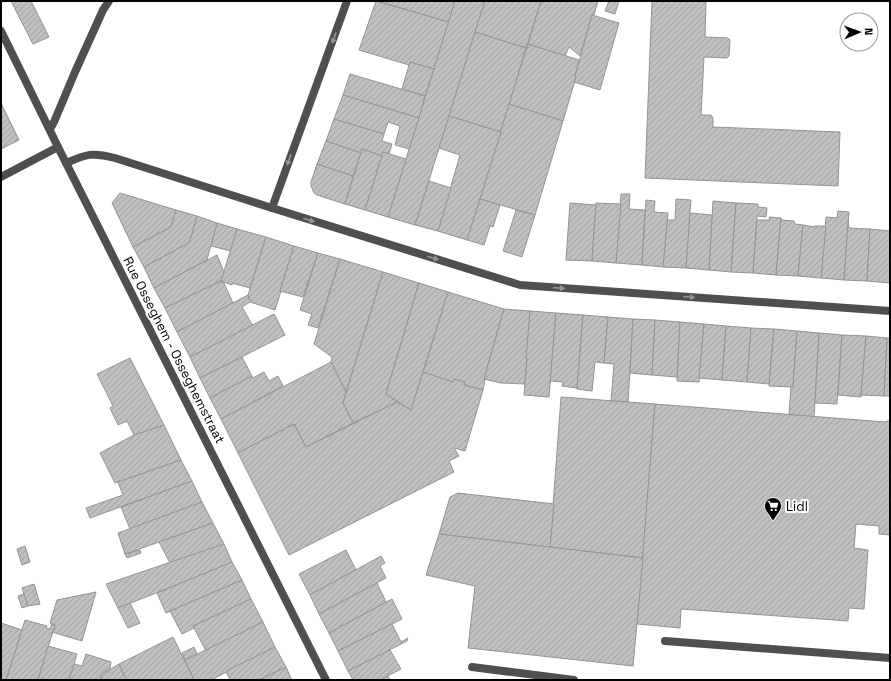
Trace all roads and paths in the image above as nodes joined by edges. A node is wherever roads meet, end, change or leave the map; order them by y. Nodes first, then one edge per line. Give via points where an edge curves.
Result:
1 (109, 1) edge
2 (347, 1) edge
3 (1, 31) edge
4 (50, 129) junction
5 (58, 147) junction
6 (66, 163) junction
7 (1, 177) edge
8 (272, 208) junction
9 (890, 311) edge
10 (665, 641) dead end
11 (890, 658) edge
12 (472, 667) dead end
13 (326, 680) edge
14 (574, 680) edge

1 - 4 street
2 -> 8 street
3 - 4 street, Rue Osseghem - Osseghemstraat
4 - 5 street, Rue Osseghem - Osseghemstraat
5 - 6 street, Rue Osseghem - Osseghemstraat
5 - 7 street
6 - 8 street via 86,154 100,154
6 - 13 street, Rue Osseghem - Osseghemstraat
8 -> 9 street via 520,285
10 - 11 street
12 - 14 street

